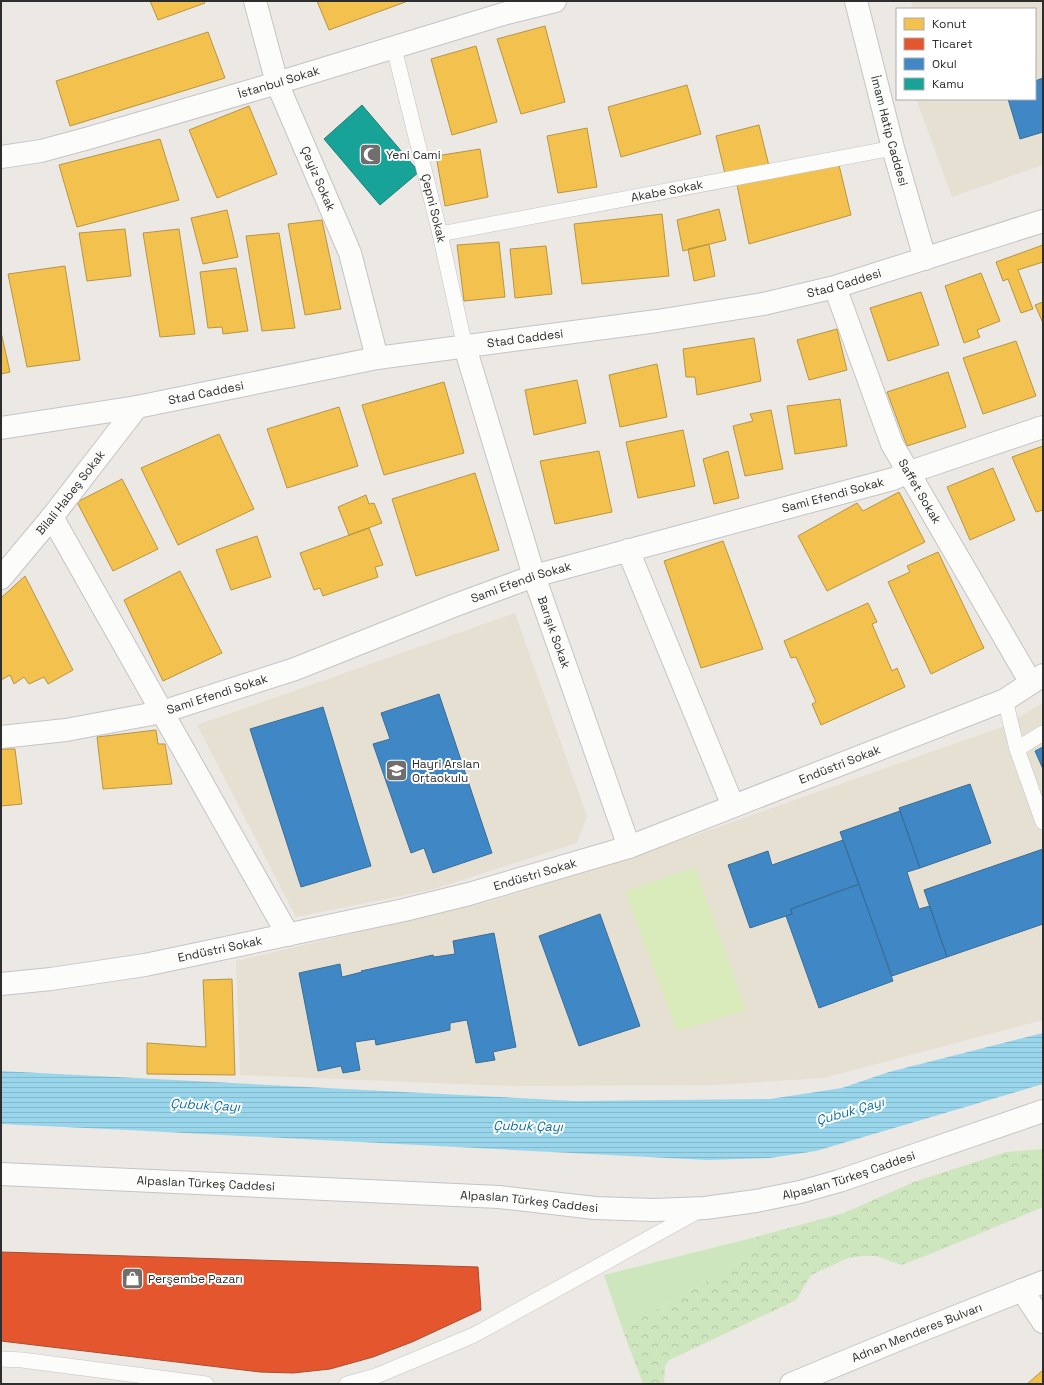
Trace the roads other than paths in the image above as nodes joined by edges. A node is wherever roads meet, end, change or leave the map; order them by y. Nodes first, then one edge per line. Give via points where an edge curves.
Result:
1 (256, 1) edge
2 (555, 1) edge
3 (856, 1) edge
4 (500, 7) edge
5 (394, 48) junction
6 (278, 83) junction
7 (893, 148) junction
8 (1, 157) edge
9 (1043, 221) edge
10 (440, 234) junction
11 (925, 259) junction
12 (836, 287) junction
13 (465, 347) junction
14 (377, 358) junction
15 (137, 407) junction
16 (1043, 427) edge
17 (1, 428) edge
18 (907, 473) junction
19 (52, 517) junction
20 (628, 550) junction
21 (534, 576) junction
22 (1, 578) edge
23 (1037, 679) edge
24 (1005, 700) junction
25 (162, 712) junction
26 (1043, 733) edge
27 (1, 737) edge
28 (1017, 749) junction
29 (733, 806) junction
30 (1043, 822) edge
31 (629, 847) junction
32 (288, 935) junction
33 (1, 984) edge
34 (1043, 1111) edge
35 (1, 1174) edge
36 (705, 1208) junction
37 (1043, 1282) edge
38 (1022, 1290) junction
39 (1043, 1322) edge
40 (1, 1358) edge
41 (206, 1384) edge
42 (347, 1384) edge
43 (791, 1384) edge

1 - 6 street, Çeyiz Sokak
2 - 4 street, İstanbul Sokak
3 - 7 street, İmam Hatip Caddesi
4 - 5 street, İstanbul Sokak
5 - 6 street, İstanbul Sokak
5 - 10 lane, Çepni Sokak
6 - 8 street, İstanbul Sokak via 41,151
6 - 14 street, Çeyiz Sokak via 350,253
7 - 10 lane, Akabe Sokak
7 - 11 street, İmam Hatip Caddesi
9 - 11 street, Stad Caddesi
10 - 13 lane, Çepni Sokak
11 - 12 street, Stad Caddesi
12 - 13 street, Stad Caddesi via 720,311
12 - 18 street, Saffet Sokak via 892,444
13 - 14 street, Stad Caddesi
13 - 21 street, Barışık Sokak
14 - 15 street, Stad Caddesi
15 - 17 street, Stad Caddesi
15 - 19 street, Bilali Habeş Sokak
16 - 18 street, Sami Efendi Sokak
18 - 20 street, Sami Efendi Sokak via 893,479
18 - 23 street, Saffet Sokak
19 - 22 street, Bilali Habeş Sokak
19 - 25 street
20 - 21 street, Sami Efendi Sokak
20 - 29 street
21 - 25 street, Sami Efendi Sokak via 295,669
21 - 31 street, Barışık Sokak
23 - 24 street, Endüstri Sokak
24 - 28 lane
24 - 29 street, Endüstri Sokak
25 - 27 street, Sami Efendi Sokak via 66,730
25 - 32 street
26 - 28 lane
28 - 30 lane
29 - 31 street, Endüstri Sokak
31 - 32 street, Endüstri Sokak via 469,894
32 - 33 street, Endüstri Sokak via 145,965
34 - 36 street, Alpaslan Türkeş Caddesi via 839,1181 771,1198
35 - 36 street, Alpaslan Türkeş Caddesi via 499,1197 595,1208
36 - 42 lane via 474,1335 376,1376
37 - 38 street, Adnan Menderes Bulvarı
38 - 39 street
38 - 43 street, Adnan Menderes Bulvarı
40 - 41 lane

